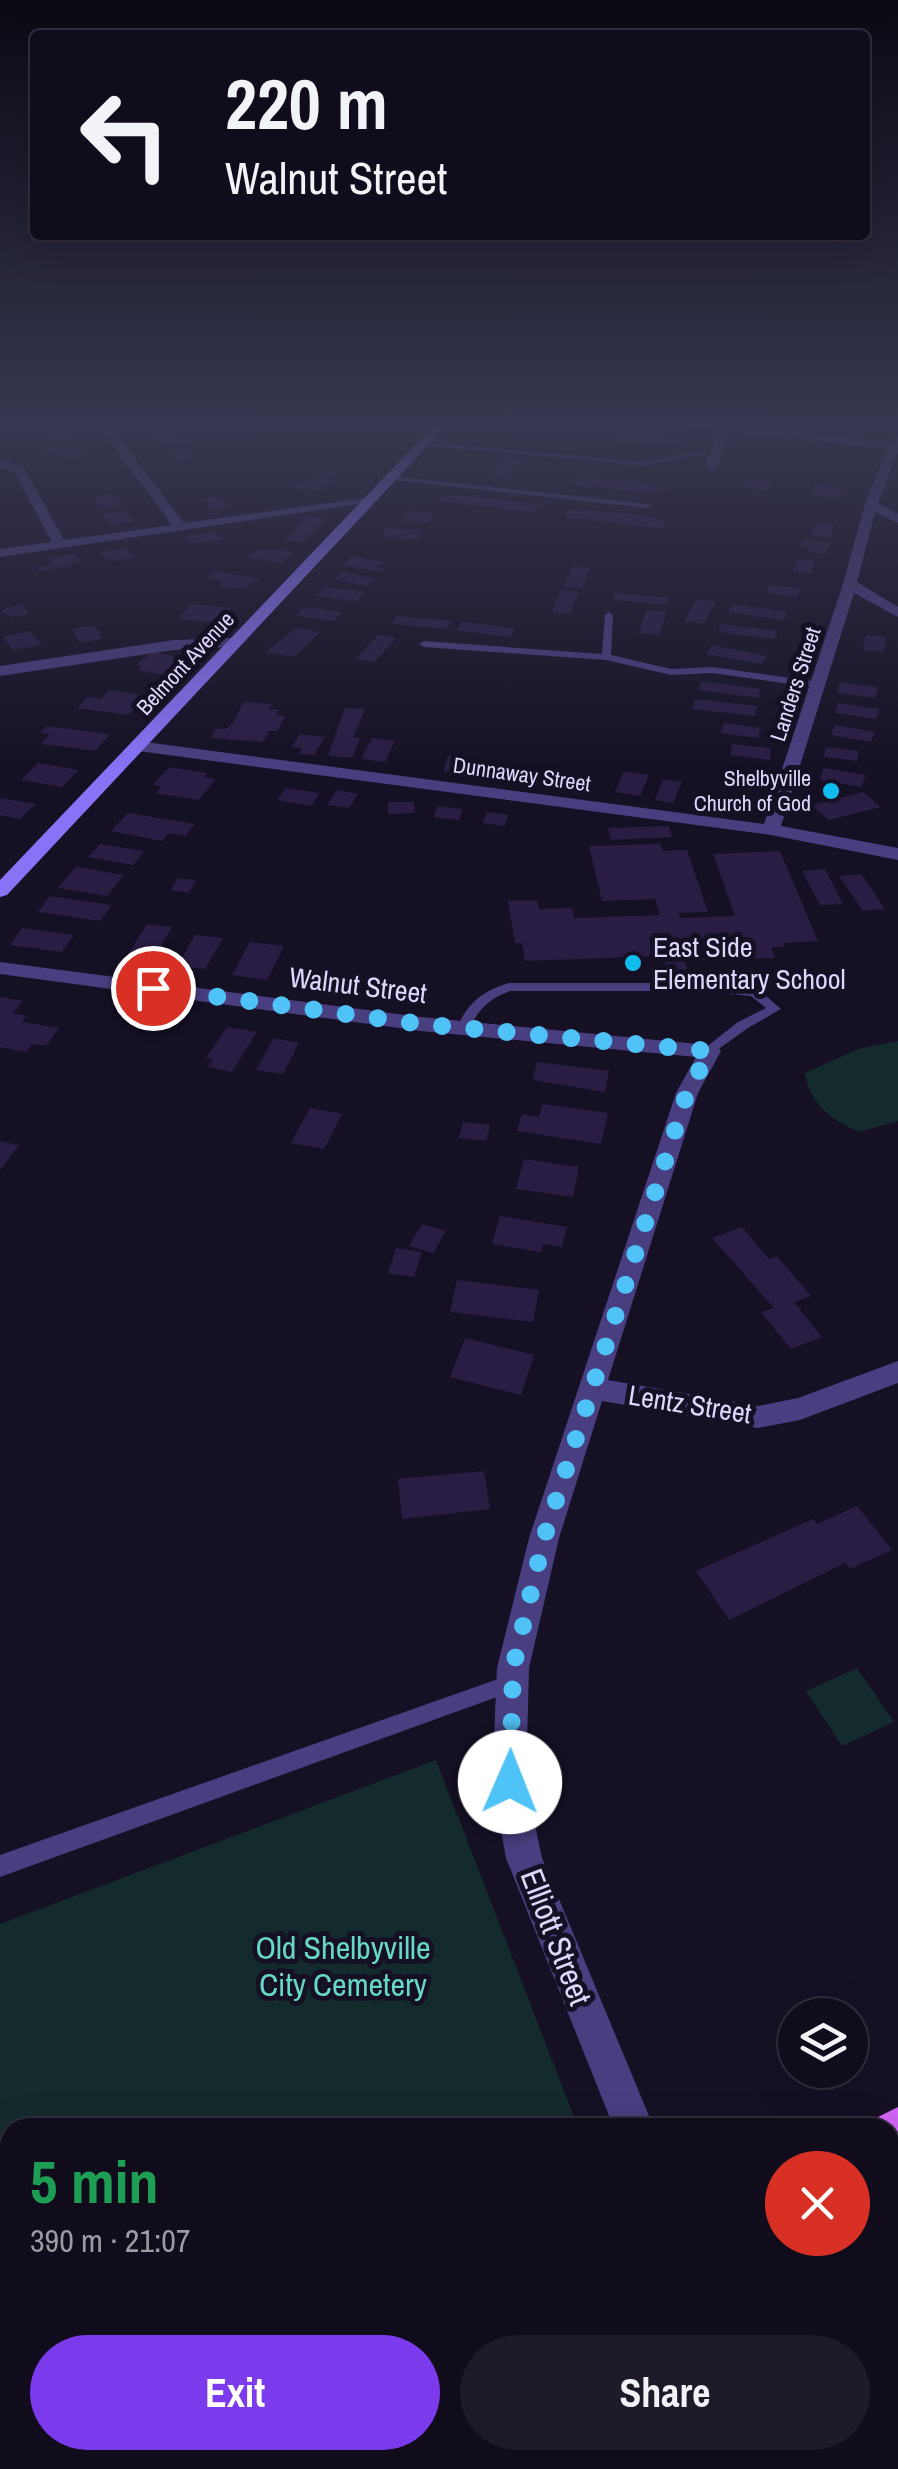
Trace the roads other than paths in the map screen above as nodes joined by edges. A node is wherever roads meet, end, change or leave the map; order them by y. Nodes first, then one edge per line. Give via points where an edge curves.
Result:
1 (56, 537) edge
2 (105, 537) edge
3 (337, 537) edge
4 (862, 537) edge
5 (60, 544) junction
6 (0, 553) edge
7 (850, 584) junction
8 (898, 613) edge
9 (609, 615) dead end
10 (235, 643) junction
11 (424, 644) dead end
12 (606, 657) junction
13 (0, 671) edge
14 (818, 685) junction
15 (138, 746) junction
16 (772, 830) junction
17 (898, 854) edge
18 (0, 890) edge
19 (0, 968) edge
20 (463, 1028) junction
21 (710, 1051) junction
22 (898, 1372) edge
23 (594, 1389) junction
24 (512, 1683) junction
25 (0, 1866) edge
26 (630, 2118) edge

1 - 5 street
2 - 5 street
3 - 10 main road, Belmont Avenue
4 - 7 street, Landers Street
5 - 6 street
7 - 8 street
7 - 14 street, Landers Street
9 - 12 lane
10 - 13 street via 174,645
10 - 15 main road, Belmont Avenue
11 - 12 lane
12 - 14 lane via 671,672 712,670
14 - 16 street, Landers Street
15 - 16 street, Dunnaway Street
15 - 18 main road, Belmont Avenue
16 - 17 street, Dunnaway Street
19 - 20 street, Walnut Street
20 - 21 street, Walnut Street
20 - 21 lane via 472,1006 509,987 703,987 755,994 775,1009
21 - 23 street, Elliott Street via 687,1093
22 - 23 street, Lentz Street via 800,1409 758,1417
23 - 24 street, Elliott Street via 544,1538
24 - 25 lane
24 - 26 street, Elliott Street via 510,1782 524,1858

